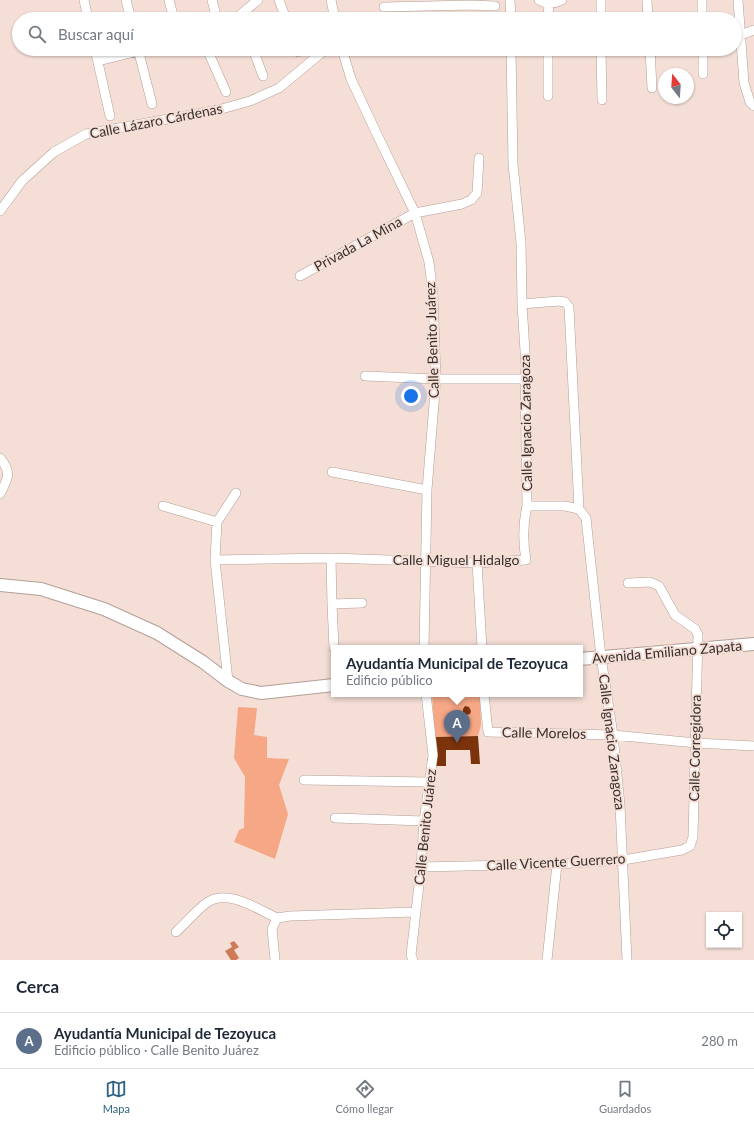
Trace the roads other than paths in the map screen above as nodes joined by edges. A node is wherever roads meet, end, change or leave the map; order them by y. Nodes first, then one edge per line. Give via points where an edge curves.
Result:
1 (84, 0) edge
2 (126, 0) edge
3 (170, 0) edge
4 (212, 0) edge
5 (258, 0) edge
6 (279, 0) edge
7 (331, 0) edge
8 (510, 0) edge
9 (539, 0) edge
10 (562, 0) edge
11 (600, 0) edge
12 (647, 0) edge
13 (702, 0) edge
14 (738, 0) edge
15 (471, 3) edge
16 (549, 3) junction
17 (495, 6) dead end
18 (384, 7) dead end
19 (87, 12) edge
20 (129, 12) edge
21 (173, 12) edge
22 (215, 12) edge
23 (245, 12) edge
24 (283, 12) edge
25 (334, 12) edge
26 (511, 12) edge
27 (548, 12) edge
28 (601, 12) edge
29 (648, 12) edge
30 (702, 12) edge
31 (739, 12) edge
32 (754, 30) edge
33 (742, 35) edge
34 (742, 51) edge
35 (97, 56) edge
36 (118, 56) edge
37 (142, 56) edge
38 (210, 56) edge
39 (256, 56) edge
40 (318, 56) edge
41 (344, 56) edge
42 (511, 56) edge
43 (548, 56) edge
44 (601, 56) edge
45 (650, 56) edge
46 (703, 56) edge
47 (98, 61) junction
48 (703, 74) dead end
49 (263, 76) dead end
50 (652, 88) dead end
51 (226, 92) dead end
52 (548, 96) dead end
53 (602, 100) dead end
54 (152, 104) dead end
55 (754, 106) edge
56 (110, 116) dead end
57 (479, 158) dead end
58 (0, 211) edge
59 (415, 213) junction
60 (300, 276) dead end
61 (522, 304) junction
62 (365, 376) dead end
63 (436, 379) junction
64 (525, 379) junction
65 (0, 458) edge
66 (332, 472) dead end
67 (428, 490) junction
68 (236, 493) dead end
69 (0, 494) edge
70 (163, 506) dead end
71 (527, 506) junction
72 (579, 509) junction
73 (216, 522) junction
74 (331, 558) junction
75 (215, 560) junction
76 (427, 561) junction
77 (478, 563) junction
78 (628, 582) dead end
79 (0, 585) edge
80 (362, 603) dead end
81 (332, 604) junction
82 (754, 644) edge
83 (334, 645) edge
84 (424, 645) edge
85 (482, 645) edge
86 (697, 649) junction
87 (601, 657) junction
88 (583, 659) edge
89 (228, 681) junction
90 (331, 685) edge
91 (426, 697) edge
92 (484, 697) edge
93 (613, 735) junction
94 (696, 743) junction
95 (754, 746) edge
96 (304, 780) dead end
97 (429, 782) junction
98 (336, 818) dead end
99 (424, 821) junction
100 (690, 846) joint
101 (623, 860) junction
102 (557, 864) junction
103 (421, 867) junction
104 (415, 912) junction
105 (277, 918) junction
106 (176, 932) dead end
107 (275, 960) edge
108 (413, 960) edge
109 (547, 960) edge
110 (627, 960) edge

1 - 19 street
2 - 20 street
3 - 21 street
4 - 22 street
5 - 23 street
6 - 24 street
7 - 25 street
8 - 26 street
9 - 16 street
10 - 16 street
11 - 28 street
12 - 29 street
13 - 30 street
14 - 31 street
15 - 17 street
15 - 18 street
16 - 27 street
32 - 33 street
34 - 55 street via 744,83 750,102
35 - 47 street
36 - 47 street
37 - 54 street
38 - 51 street
39 - 49 street
40 - 58 street, Calle Lázaro Cárdenas via 279,88 250,102 86,134 54,152 22,181
41 - 59 street, Calle Benito Juárez via 351,78
42 - 61 street, Calle Ignacio Zaragoza via 513,164 521,243
43 - 52 street
44 - 53 street
45 - 50 street
46 - 48 street
47 - 56 street
57 - 59 street, Privada La Mina via 477,193 471,200
59 - 60 street, Privada La Mina
59 - 63 street, Calle Benito Juárez via 429,262 433,294
61 - 64 street, Calle Ignacio Zaragoza
61 - 72 street via 565,302 569,307
62 - 63 street
63 - 64 street
63 - 67 street, Calle Benito Juárez
64 - 71 street, Calle Ignacio Zaragoza
65 - 69 street via 8,471
66 - 67 street
67 - 76 street, Calle Benito Juárez
68 - 73 street
70 - 73 street
71 - 72 street, Calle Ignacio Zaragoza via 565,506
71 - 77 street, Calle Miguel Hidalgo via 524,551 526,560
72 - 87 street, Calle Ignacio Zaragoza via 586,518
73 - 75 street
74 - 75 street, Calle Miguel Hidalgo
74 - 76 street, Calle Miguel Hidalgo
74 - 81 street
75 - 89 street
76 - 77 street, Calle Miguel Hidalgo
76 - 84 street, Calle Benito Juárez
77 - 85 street
78 - 86 street, Calle Corregidora via 650,582 659,586 675,615 695,629 698,635
79 - 89 street via 41,589 104,609 157,633
80 - 81 street
81 - 83 street
82 - 86 street, Avenida Emiliano Zapata
86 - 87 street, Avenida Emiliano Zapata
86 - 94 street, Calle Corregidora
87 - 88 street, Avenida Emiliano Zapata
87 - 93 street, Calle Ignacio Zaragoza
89 - 90 street via 242,689 261,692
91 - 97 street, Calle Benito Juárez via 433,755
92 - 93 street, Calle Morelos via 488,732
93 - 94 street, Calle Morelos
93 - 101 street, Calle Ignacio Zaragoza
94 - 95 street, Calle Morelos
94 - 100 street, Calle Corregidora via 693,837
96 - 97 street
97 - 99 street, Calle Benito Juárez
98 - 99 street
99 - 103 street, Calle Benito Juárez
100 - 101 street, Calle Vicente Guerrero via 682,850
101 - 102 street, Calle Vicente Guerrero
101 - 110 street, Calle Ignacio Zaragoza
102 - 103 street, Calle Vicente Guerrero
102 - 109 street
103 - 104 street, Calle Benito Juárez
104 - 105 street
104 - 108 street, Calle Benito Juárez via 411,955
105 - 106 street via 235,898 218,898 206,903
105 - 107 street via 272,929

